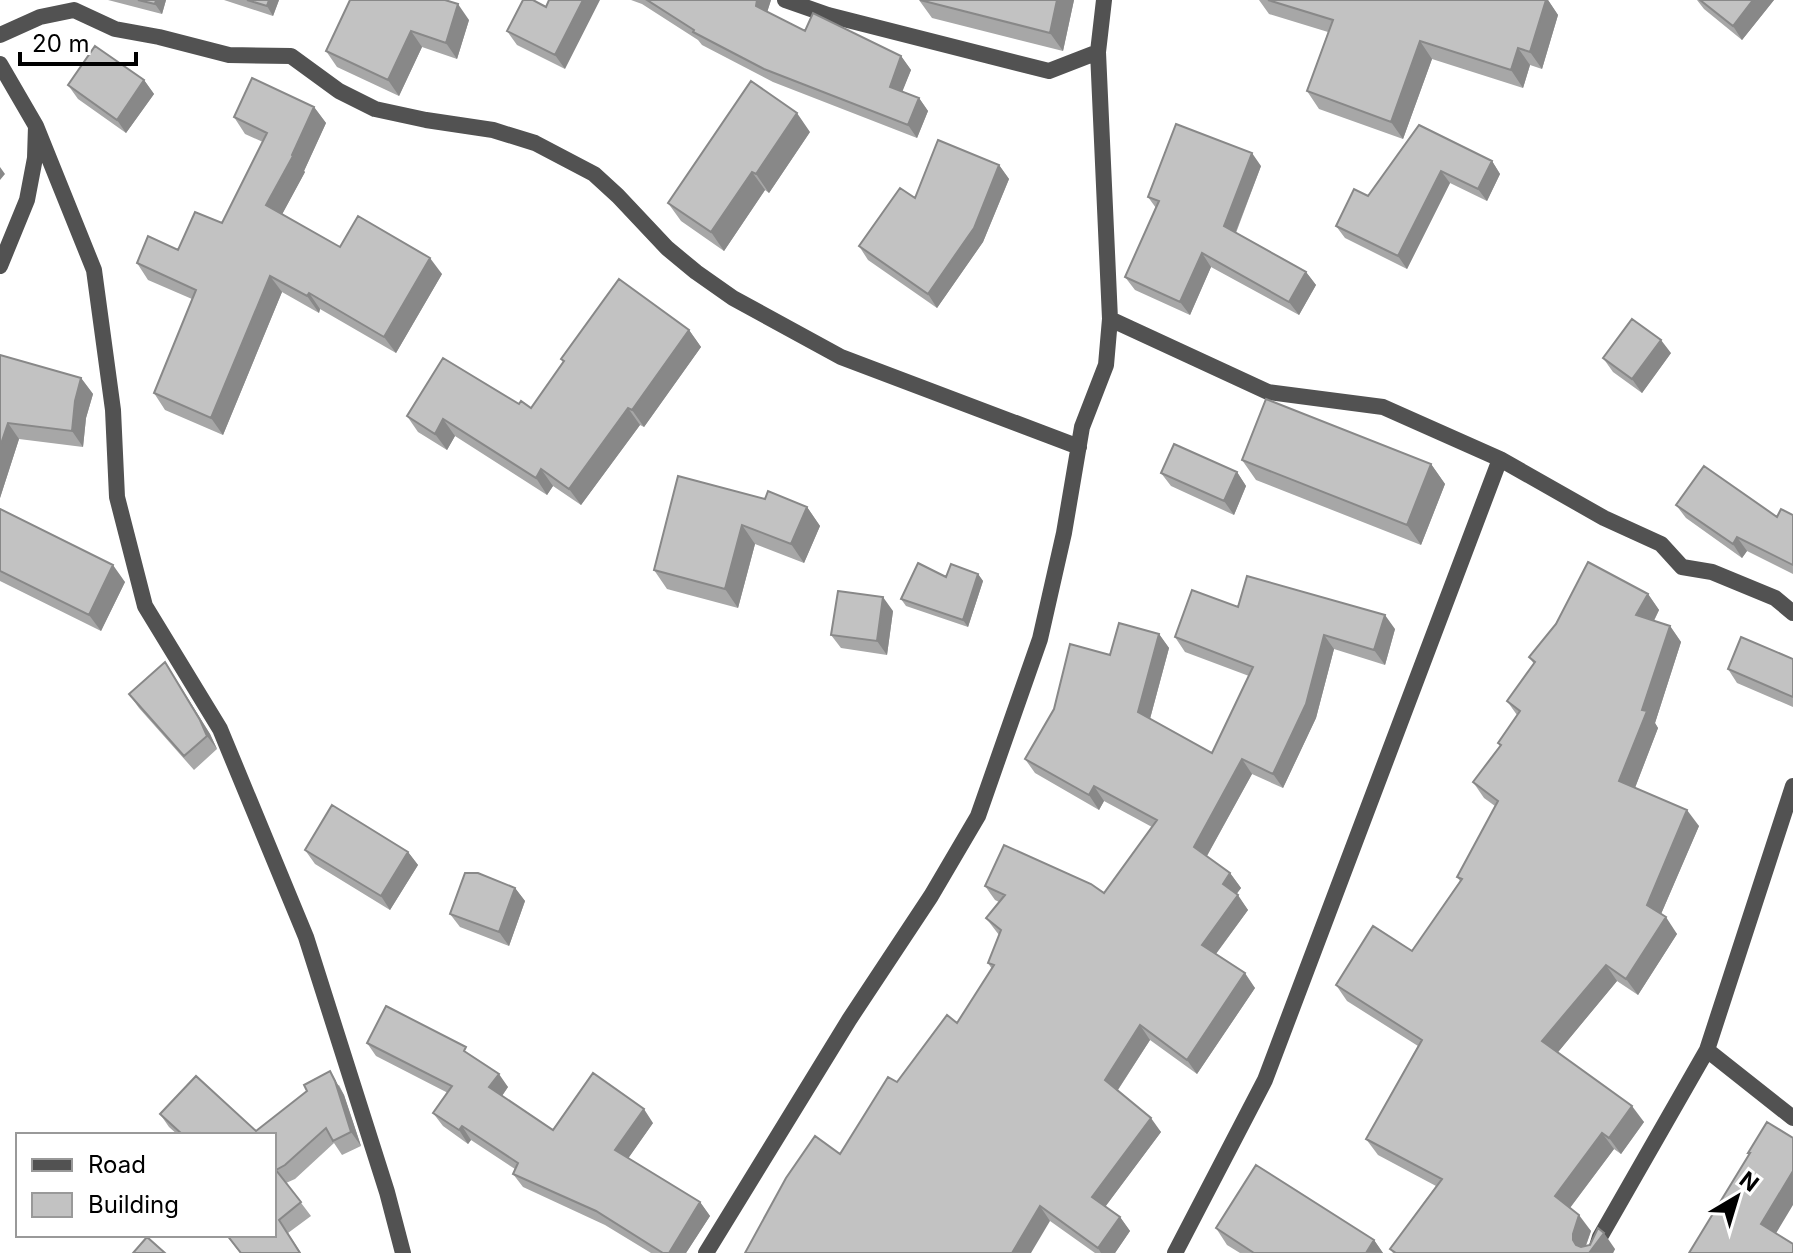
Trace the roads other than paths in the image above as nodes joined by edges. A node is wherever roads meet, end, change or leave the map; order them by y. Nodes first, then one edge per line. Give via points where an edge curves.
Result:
1 (785, 0) edge
2 (1104, 0) edge
3 (0, 35) edge
4 (1098, 52) junction
5 (0, 64) edge
6 (36, 126) junction
7 (0, 266) edge
8 (1110, 319) junction
9 (1079, 447) junction
10 (1500, 459) junction
11 (1793, 613) edge
12 (1793, 786) edge
13 (1707, 1050) junction
14 (1793, 1118) edge
15 (403, 1253) edge
16 (706, 1253) edge
17 (1175, 1253) edge
18 (1595, 1253) edge

1 - 4 street via 1049,71
2 - 4 street
3 - 9 street via 40,17 74,10 115,29 229,55 291,56 375,109 535,143 594,174 667,248 733,298 841,357
4 - 8 street
5 - 6 street
6 - 7 street via 27,200
6 - 15 street via 94,270 113,410 117,497 145,606 220,729 306,937
8 - 9 street via 1106,365
8 - 10 street via 1268,392 1383,407
9 - 16 street via 1040,639 978,816
10 - 11 street via 1661,544 1682,567 1712,572 1775,598
10 - 17 street via 1265,1080
12 - 13 street
13 - 14 street
13 - 18 street

